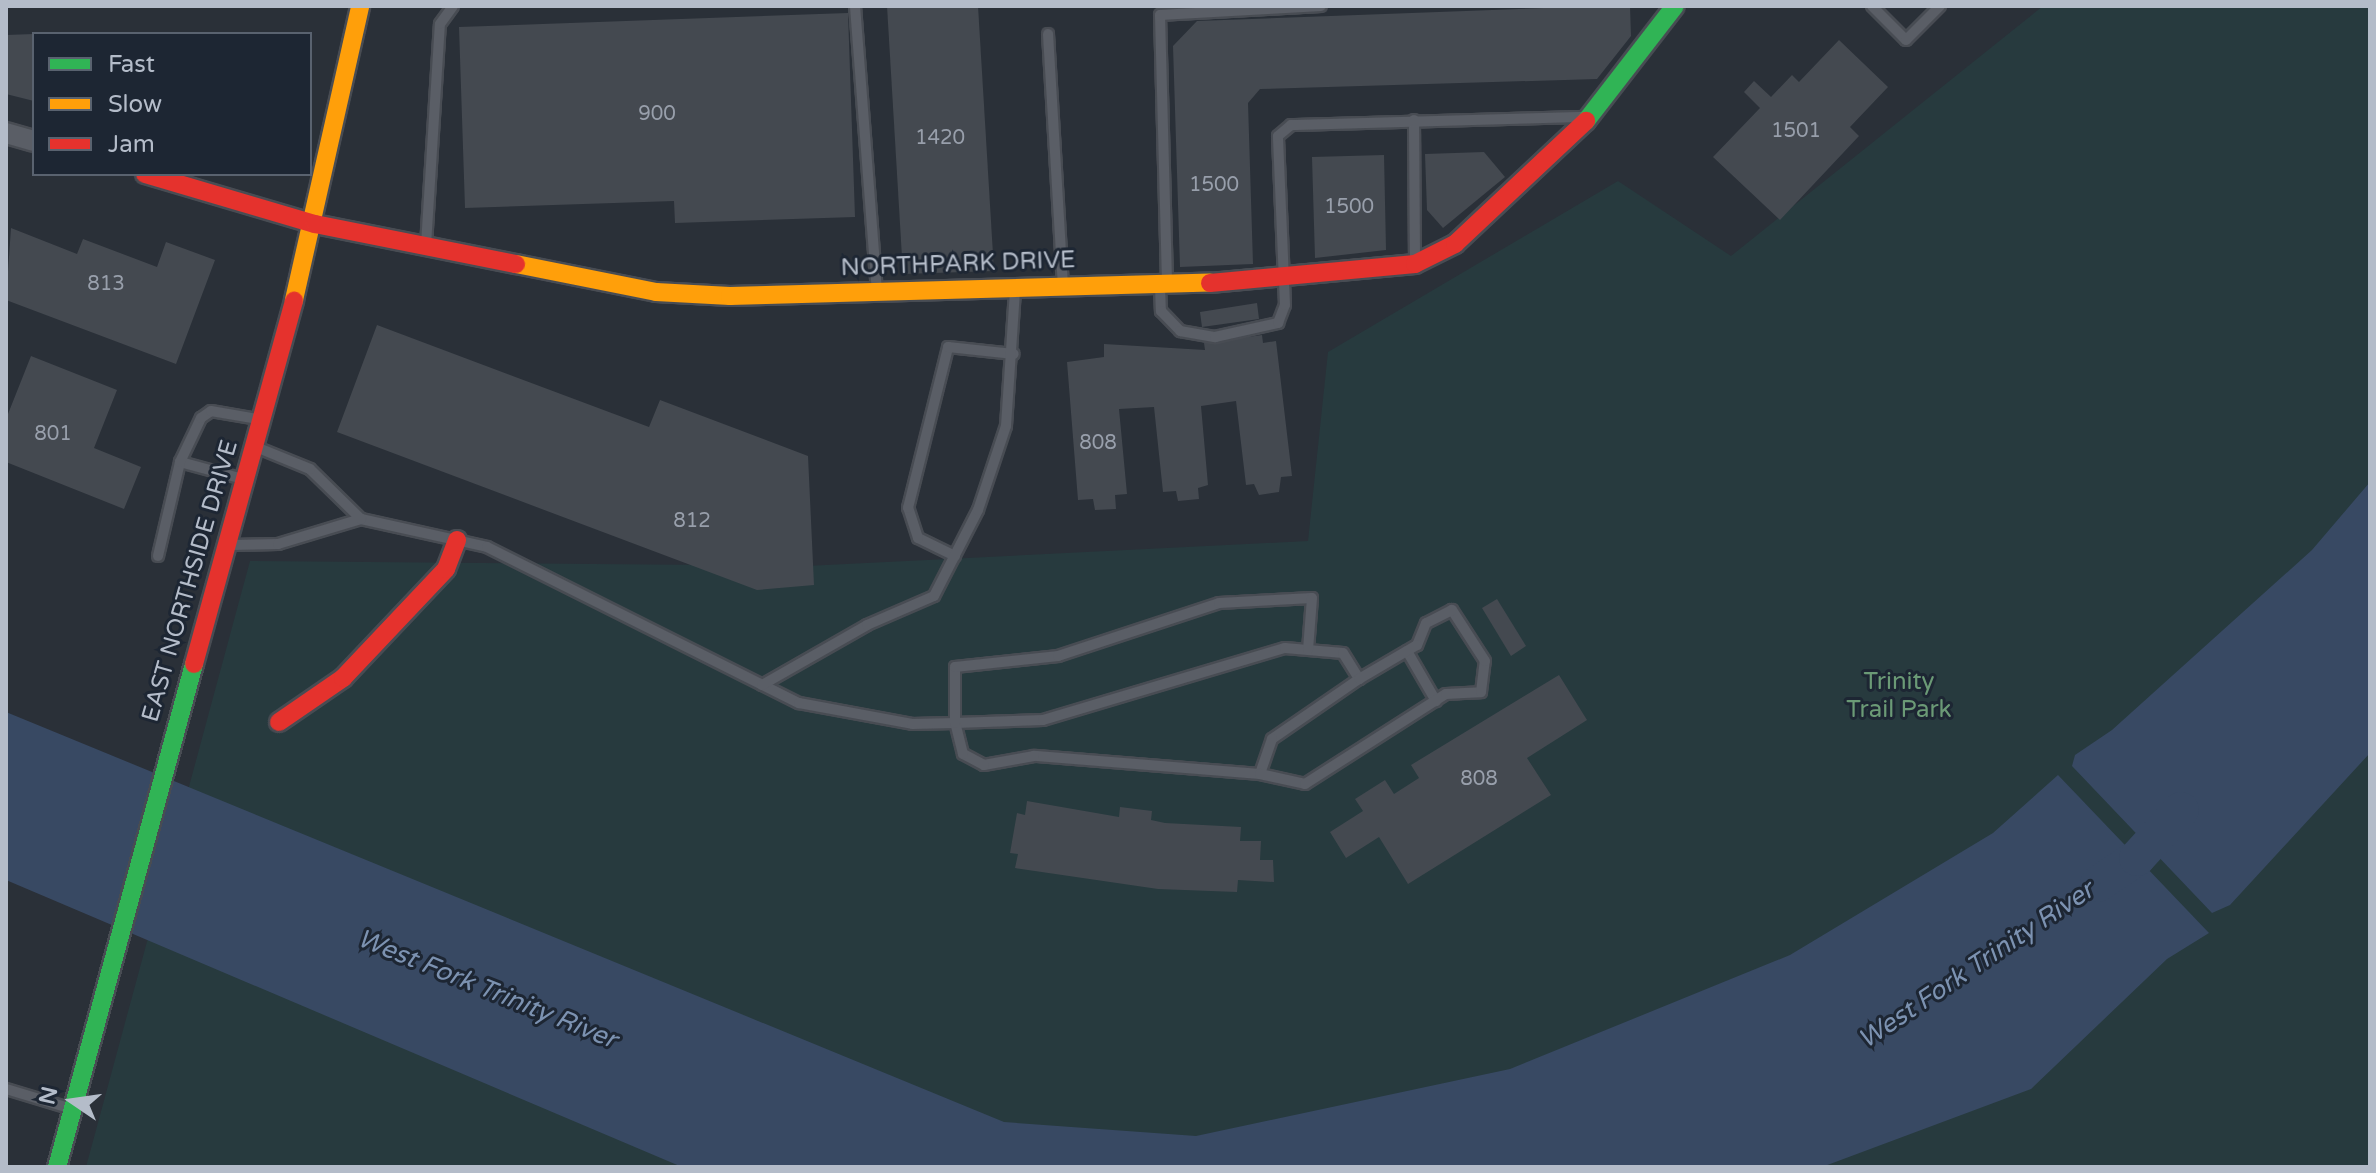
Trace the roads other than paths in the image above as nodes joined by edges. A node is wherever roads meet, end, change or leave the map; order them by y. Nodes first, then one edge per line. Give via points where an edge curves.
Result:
1 (360, 6) edge
2 (453, 6) edge
3 (855, 6) edge
4 (1321, 6) edge
5 (1675, 6) edge
6 (1872, 6) edge
7 (1940, 6) edge
8 (1048, 34) dead end
9 (1589, 119) junction
10 (1414, 120) junction
11 (6, 133) edge
12 (32, 140) edge
13 (152, 176) edge
14 (315, 224) junction
15 (425, 247) junction
16 (1415, 264) junction
17 (1283, 278) junction
18 (1163, 284) junction
19 (1063, 287) junction
20 (1015, 288) junction
21 (877, 292) junction
22 (1014, 354) junction
23 (260, 420) junction
24 (253, 446) junction
25 (180, 462) junction
26 (244, 479) junction
27 (361, 519) junction
28 (457, 540) junction
29 (225, 546) junction
30 (158, 556) dead end
31 (955, 556) junction
32 (1308, 650) junction
33 (1407, 651) junction
34 (1359, 679) junction
35 (762, 685) junction
36 (1436, 701) junction
37 (279, 722) dead end
38 (955, 723) junction
39 (1260, 774) junction
40 (6, 1089) edge
41 (71, 1109) junction
42 (57, 1167) edge

1 - 14 street, EAST NORTHSIDE DRIVE
2 - 15 lane via 440,24
3 - 21 lane
4 - 18 lane via 1160,15
5 - 9 street, NORTHPARK DRIVE
6 - 7 lane via 1906,40
8 - 19 lane
9 - 10 lane
9 - 16 street, NORTHPARK DRIVE via 1455,244
10 - 16 lane
10 - 17 lane via 1291,125 1278,136
11 - 12 street
13 - 14 street, NORTHPARK DRIVE
14 - 15 street, NORTHPARK DRIVE
14 - 23 street, EAST NORTHSIDE DRIVE
15 - 21 street, NORTHPARK DRIVE via 656,292
16 - 17 street, NORTHPARK DRIVE
17 - 18 street, NORTHPARK DRIVE
17 - 18 lane via 1278,323 1215,337 1168,324
18 - 19 street, NORTHPARK DRIVE
19 - 20 street, NORTHPARK DRIVE
20 - 21 street, NORTHPARK DRIVE
20 - 22 lane
22 - 31 lane via 1006,426
22 - 31 lane via 948,347 908,508 918,538
23 - 24 street, EAST NORTHSIDE DRIVE
23 - 25 lane via 211,411 201,418
24 - 26 street, EAST NORTHSIDE DRIVE
24 - 27 lane via 310,469
25 - 26 lane
25 - 30 lane
26 - 29 street, EAST NORTHSIDE DRIVE
27 - 28 lane
27 - 29 lane via 278,544
28 - 35 lane via 487,547
28 - 37 street via 446,569 343,678
29 - 41 street, EAST NORTHSIDE DRIVE
31 - 35 lane via 934,596 867,625
32 - 34 lane via 1343,653
32 - 38 lane via 1285,648 1043,720
32 - 38 lane via 1312,598 1219,603 1058,656 955,667
33 - 34 lane
33 - 36 lane
33 - 36 lane via 1417,645 1426,623 1452,610 1485,661 1481,692
34 - 39 lane via 1272,739
35 - 38 lane via 799,703 912,724
36 - 39 lane via 1305,784
38 - 39 lane via 963,754 984,765 1034,756
40 - 41 lane
41 - 42 street, EAST NORTHSIDE DRIVE

